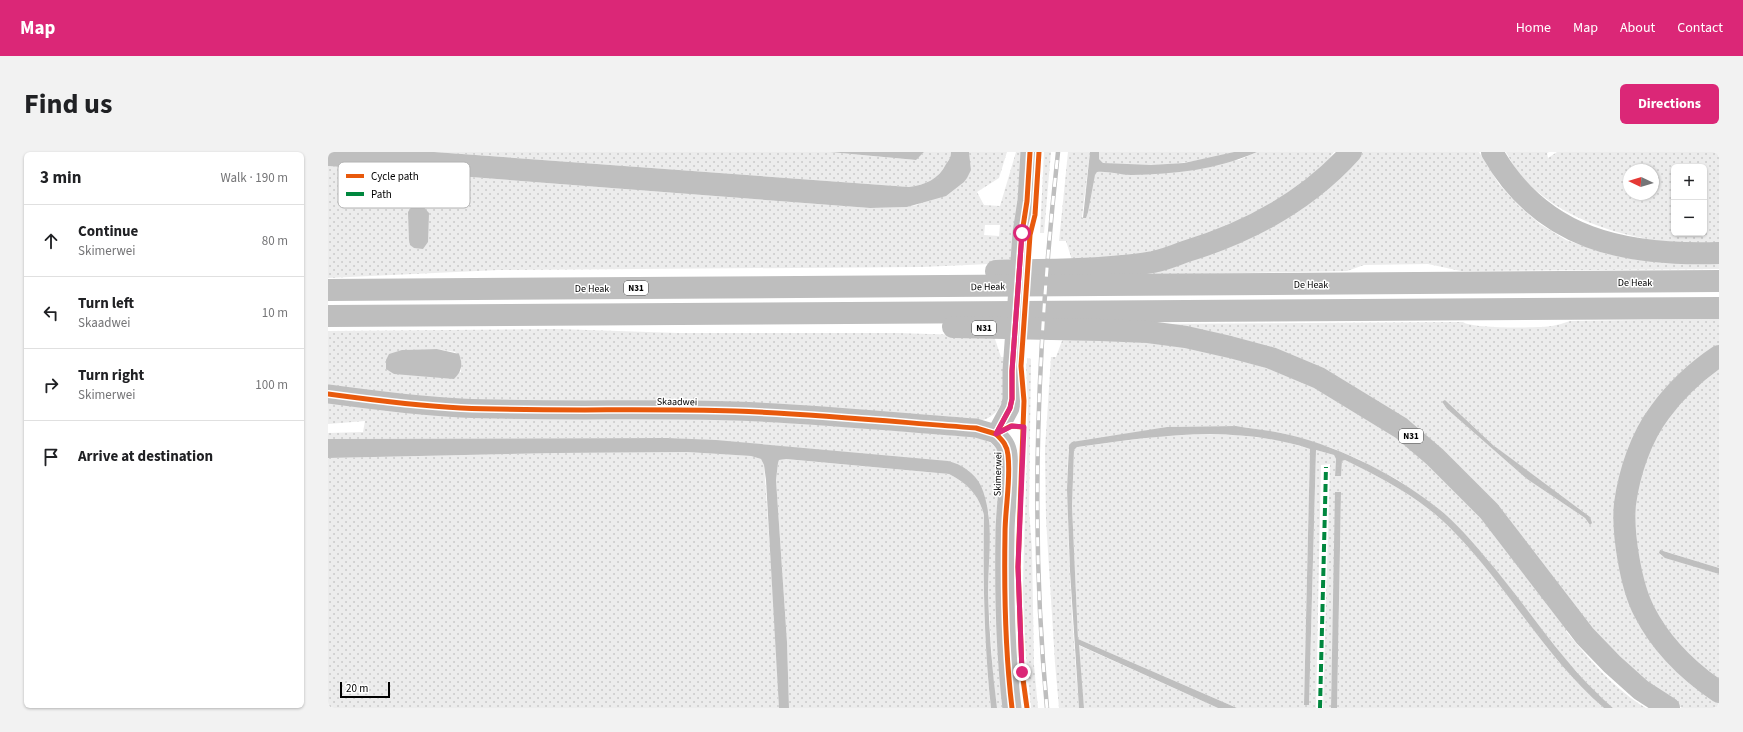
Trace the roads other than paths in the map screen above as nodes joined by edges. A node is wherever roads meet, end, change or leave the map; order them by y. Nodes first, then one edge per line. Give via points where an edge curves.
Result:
1 (1030, 152) edge
2 (1351, 152) edge
3 (1492, 152) edge
4 (1719, 253) edge
5 (1719, 281) edge
6 (856, 287) junction
7 (328, 290) edge
8 (1719, 308) edge
9 (857, 313) junction
10 (328, 316) edge
11 (1719, 356) edge
12 (328, 394) edge
13 (996, 434) junction
14 (1719, 692) edge
15 (1012, 708) edge
16 (1669, 708) edge

1 - 13 street via 1028,201 1021,243 1012,399
2 - 6 highway, N31 via 1328,176 1269,217 1205,246 1155,262 1113,268 930,274
3 - 4 highway via 1510,180 1533,204 1547,216 1583,235 1611,244 1664,253
5 - 6 highway, De Heak / N31
6 - 7 highway, De Heak / N31
8 - 9 highway, N31
9 - 10 highway, N31
9 - 16 highway, N31 via 909,327 1100,330 1186,337 1271,358 1319,378 1402,428 1435,457 1489,511 1585,636 1641,690
11 - 14 highway via 1696,372 1659,412 1644,438 1625,505 1630,568 1643,610 1676,658
12 - 13 street, Skaadwei via 460,408 744,412 976,428
13 - 15 street, Skimerwei via 1006,446 1008,453 1005,600

